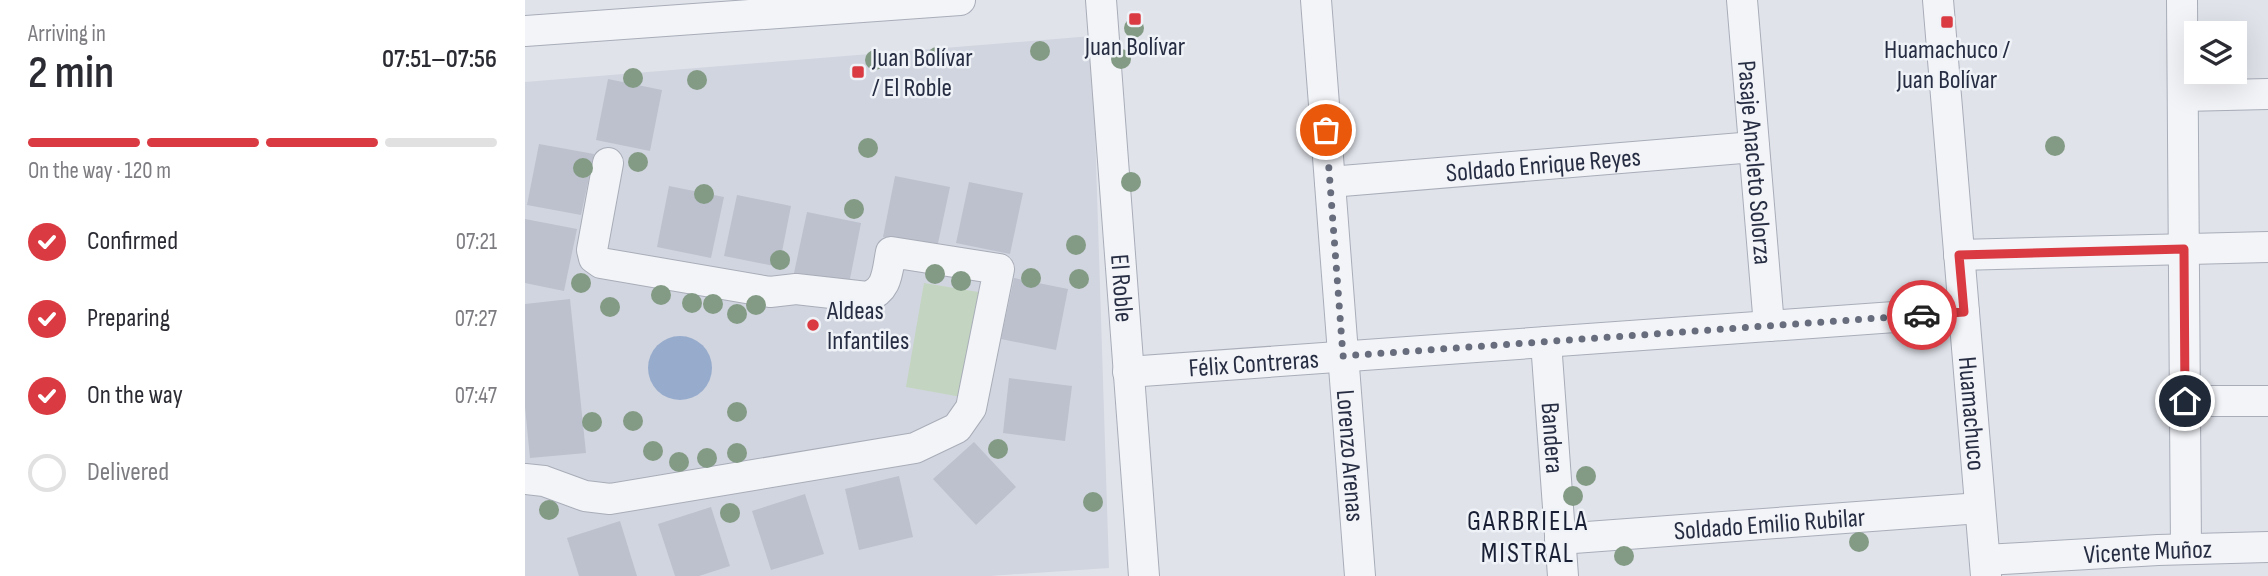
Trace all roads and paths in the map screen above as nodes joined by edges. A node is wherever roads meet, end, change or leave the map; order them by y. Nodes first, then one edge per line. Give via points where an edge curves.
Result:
1 (960, 0) edge
2 (1101, 0) edge
3 (1316, 0) edge
4 (1742, 0) edge
5 (1938, 0) edge
6 (2182, 0) edge
7 (715, 9) edge
8 (525, 31) edge
9 (2268, 94) edge
10 (2183, 96) junction
11 (1754, 147) junction
12 (608, 163) dead end
13 (1330, 182) junction
14 (2268, 247) edge
15 (2184, 249) junction
16 (1959, 255) junction
17 (1964, 312) junction
18 (1769, 326) junction
19 (1546, 342) junction
20 (1343, 356) junction
21 (1129, 372) junction
22 (2185, 401) junction
23 (2268, 401) edge
24 (525, 478) edge
25 (1980, 508) junction
26 (1560, 538) junction
27 (2268, 547) edge
28 (2168, 558) edge
29 (1985, 568) edge
30 (1144, 576) edge
31 (1360, 576) edge
32 (1563, 576) edge

1 - 7 street
2 - 21 street, El Roble
3 - 13 street, Lorenzo Arenas
4 - 11 street, Pasaje Anacleto Solorza
5 - 16 street, Huamachuco
6 - 10 street
7 - 8 street
9 - 10 street
10 - 15 street
11 - 13 street, Soldado Enrique Reyes
11 - 18 street, Pasaje Anacleto Solorza
12 - 24 street via 592,250 601,263 771,292 796,289 867,297 883,287 891,252 999,269 971,408 957,428 915,448 610,499
13 - 20 street, Lorenzo Arenas
14 - 15 street
15 - 16 street
15 - 22 street
16 - 17 street, Huamachuco
17 - 18 street, Félix Contreras
17 - 25 street, Huamachuco
18 - 19 street, Félix Contreras
19 - 20 street, Félix Contreras
19 - 26 street, Bandera
20 - 21 street, Félix Contreras
20 - 31 street, Lorenzo Arenas
21 - 30 street, El Roble
22 - 23 street
22 - 28 street
25 - 26 street, Soldado Emilio Rubilar
25 - 29 street, Huamachuco
26 - 32 street, Bandera
27 - 28 street, Vicente Muñoz
28 - 29 street, Vicente Muñoz

